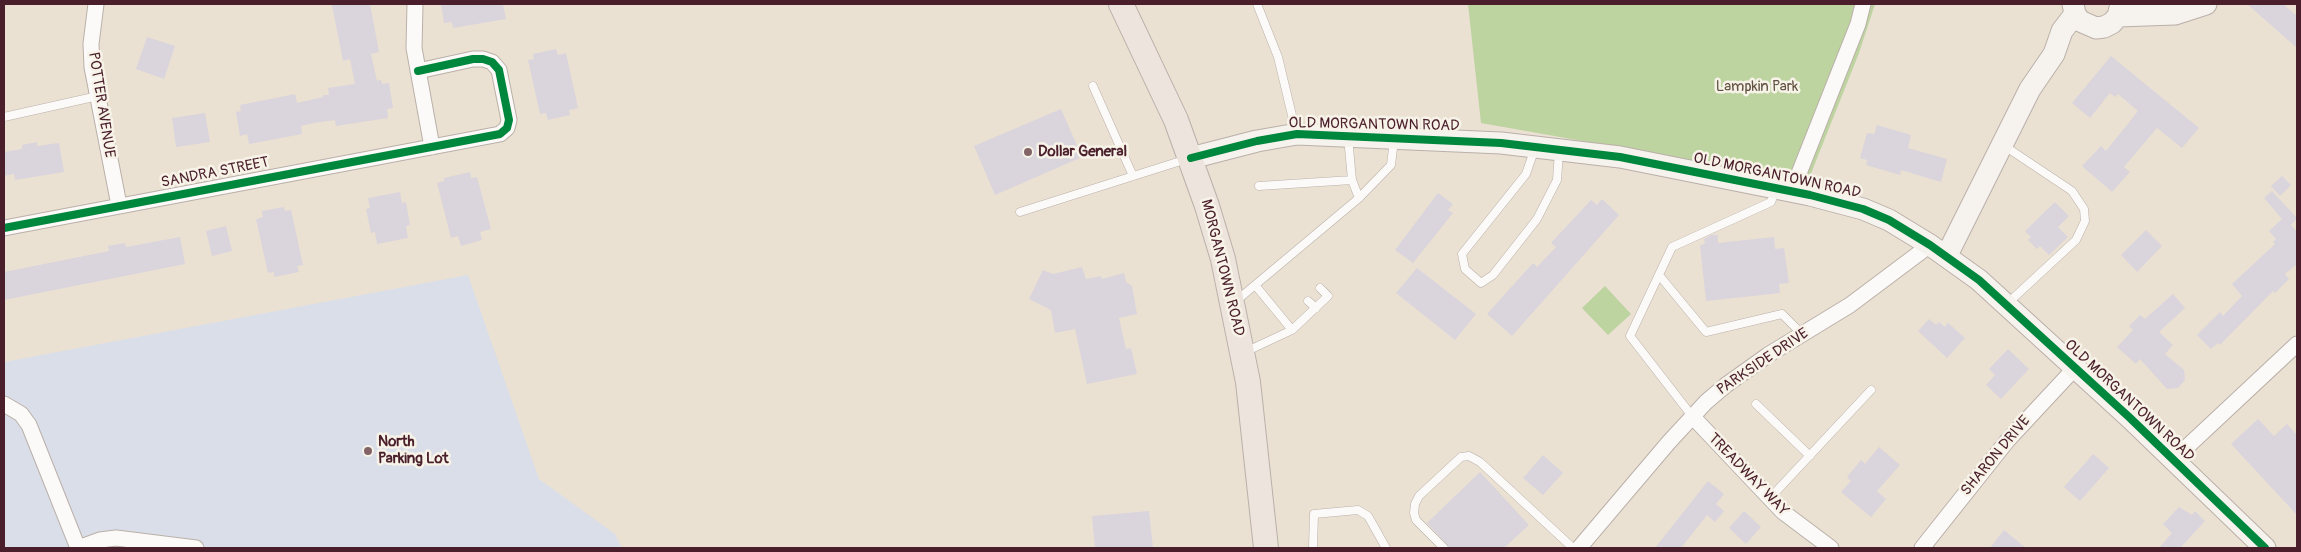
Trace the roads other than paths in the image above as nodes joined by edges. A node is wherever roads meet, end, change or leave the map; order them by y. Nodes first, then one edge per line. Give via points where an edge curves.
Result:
1 (96, 4) edge
2 (415, 4) edge
3 (1121, 4) edge
4 (1258, 4) edge
5 (1863, 4) edge
6 (2206, 4) edge
7 (2148, 9) edge
8 (2119, 10) edge
9 (2079, 14) edge
10 (418, 71) junction
11 (1093, 86) dead end
12 (98, 96) junction
13 (4, 117) edge
14 (1297, 134) junction
15 (1348, 135) junction
16 (1394, 137) junction
17 (2002, 144) junction
18 (1536, 146) junction
19 (432, 147) junction
20 (1560, 148) junction
21 (1191, 158) junction
22 (1133, 176) junction
23 (1352, 180) junction
24 (1259, 186) dead end
25 (1784, 190) junction
26 (1358, 198) junction
27 (119, 205) junction
28 (1020, 212) dead end
29 (4, 228) edge
30 (1938, 250) junction
31 (1273, 269) junction
32 (1659, 275) junction
33 (1280, 276) dead end
34 (1254, 285) junction
35 (1320, 288) dead end
36 (1308, 301) dead end
37 (1233, 304) junction
38 (2007, 304) junction
39 (1316, 308) junction
40 (1292, 330) junction
41 (1802, 334) junction
42 (2297, 344) edge
43 (1243, 353) junction
44 (2075, 368) junction
45 (1872, 390) dead end
46 (4, 404) edge
47 (1756, 404) dead end
48 (1692, 416) junction
49 (1810, 456) junction
50 (2173, 460) junction
51 (1770, 498) junction
52 (161, 546) edge
53 (78, 548) edge
54 (196, 548) edge
55 (1266, 548) edge
56 (1313, 548) edge
57 (1386, 548) edge
58 (1444, 548) edge
59 (1573, 548) edge
60 (1579, 548) edge
61 (1831, 548) edge
62 (1922, 548) edge
63 (2264, 548) edge

1 - 12 street, POTTER AVENUE via 91,44
2 - 10 street via 414,48
3 - 21 main road, MORGANTOWN ROAD via 1159,80
4 - 14 lane via 1278,57
5 - 25 street via 1858,24
6 - 7 street via 2188,11
7 - 8 street
8 - 9 street, PARKSIDE DRIVE via 2104,27
9 - 17 street, PARKSIDE DRIVE via 2071,42 2054,54 2030,89
10 - 19 street
10 - 19 street, SANDRA STREET via 473,59 492,62 499,70 509,120 507,128 500,134
11 - 22 lane
12 - 13 lane
12 - 27 street, POTTER AVENUE
14 - 15 street, OLD MORGANTOWN ROAD
14 - 21 street, OLD MORGANTOWN ROAD
15 - 16 street, OLD MORGANTOWN ROAD
15 - 23 lane
16 - 18 street, OLD MORGANTOWN ROAD
16 - 26 lane via 1391,165
17 - 30 street, PARKSIDE DRIVE
17 - 38 lane via 2072,191 2084,209 2085,222 2076,240
18 - 20 street, OLD MORGANTOWN ROAD
18 - 20 lane via 1526,174 1462,254 1465,269 1481,283 1493,274 1537,219 1557,180
19 - 27 street, SANDRA STREET
20 - 25 street, OLD MORGANTOWN ROAD via 1620,156
21 - 22 lane
21 - 37 main road, MORGANTOWN ROAD via 1218,241
22 - 28 lane
23 - 24 lane
23 - 26 lane
25 - 30 street, OLD MORGANTOWN ROAD via 1863,208
25 - 32 lane via 1772,202 1672,247
26 - 31 lane via 1290,259
27 - 29 street, SANDRA STREET
30 - 38 street, OLD MORGANTOWN ROAD
30 - 41 street, PARKSIDE DRIVE
31 - 33 lane
31 - 34 lane
32 - 41 lane via 1706,332 1782,314
32 - 48 lane via 1630,336
34 - 37 lane
34 - 40 lane
35 - 39 lane via 1328,296
36 - 39 lane
37 - 43 main road, MORGANTOWN ROAD
38 - 44 street, OLD MORGANTOWN ROAD
39 - 40 lane
40 - 43 lane
41 - 48 street, PARKSIDE DRIVE via 1726,385
42 - 50 street
43 - 55 main road, MORGANTOWN ROAD via 1254,424
44 - 50 street, OLD MORGANTOWN ROAD
44 - 62 street, SHARON DRIVE via 2007,440
45 - 49 lane
46 - 53 street via 21,414 29,425
47 - 49 lane
48 - 51 street, TREADWAY WAY
48 - 60 street, PARKSIDE DRIVE
49 - 51 lane
50 - 63 street, OLD MORGANTOWN ROAD
51 - 61 street, TREADWAY WAY via 1783,512
52 - 53 street via 116,538
52 - 54 street
56 - 57 lane via 1314,514 1358,510 1368,516
58 - 59 lane via 1416,520 1415,504 1419,496 1461,457 1469,456 1480,462

